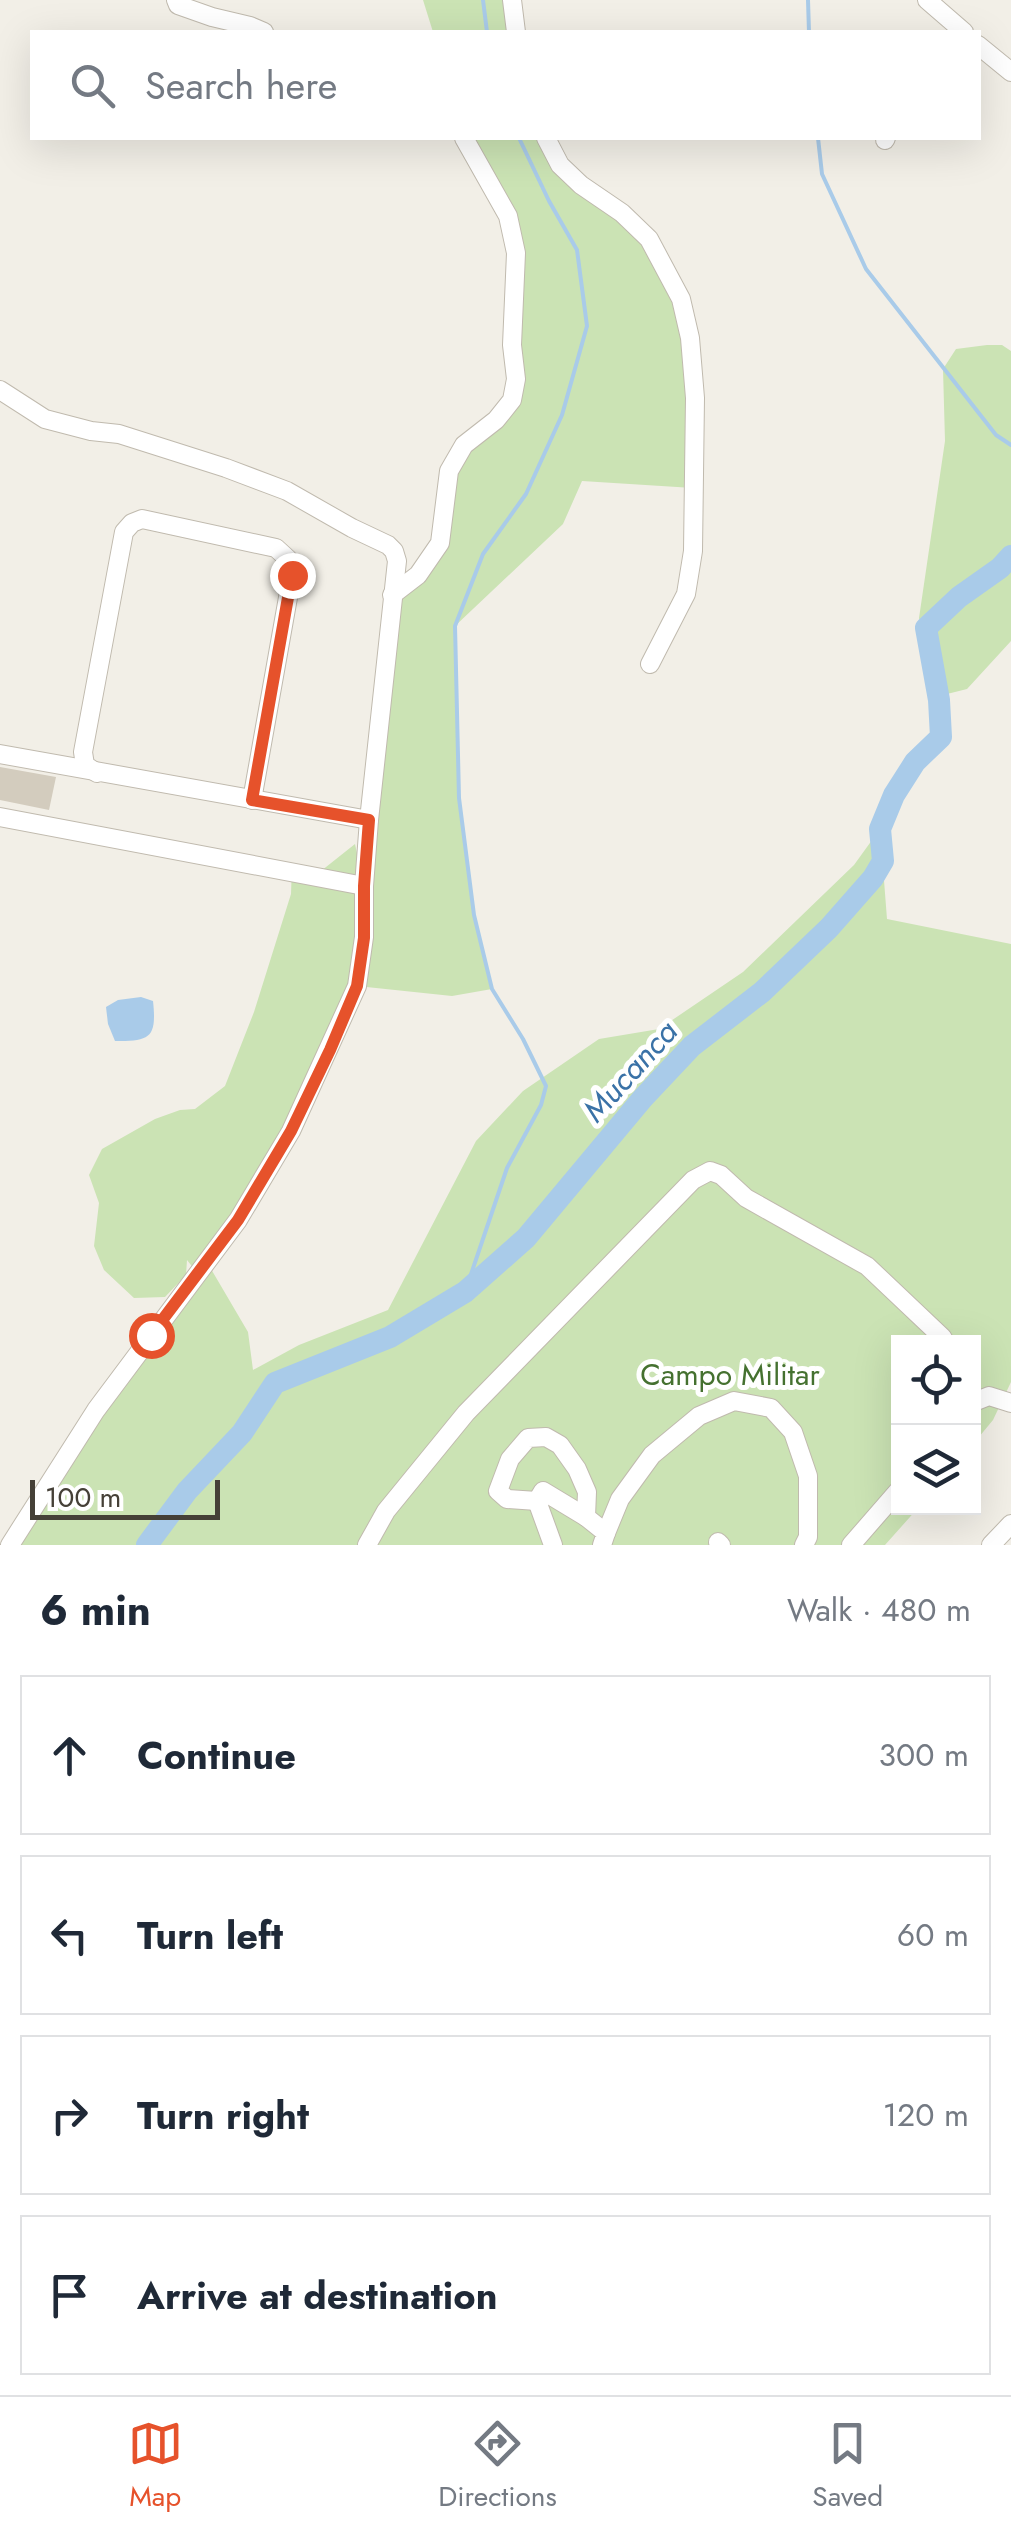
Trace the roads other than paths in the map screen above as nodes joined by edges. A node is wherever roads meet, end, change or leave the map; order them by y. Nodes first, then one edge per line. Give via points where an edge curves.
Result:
1 (176, 0) edge
2 (512, 0) edge
3 (928, 0) edge
4 (259, 30) edge
5 (516, 30) edge
6 (962, 30) edge
7 (981, 47) edge
8 (1011, 72) edge
9 (465, 140) edge
10 (547, 140) edge
11 (0, 390) edge
12 (392, 594) junction
13 (650, 664) dead end
14 (0, 754) edge
15 (98, 772) junction
16 (252, 800) junction
17 (0, 816) edge
18 (369, 820) junction
19 (364, 886) junction
20 (940, 1335) edge
21 (981, 1399) edge
22 (1011, 1403) edge
23 (891, 1499) edge
24 (538, 1501) junction
25 (586, 1517) junction
26 (1011, 1524) edge
27 (604, 1539) edge
28 (10, 1545) edge
29 (367, 1545) edge
30 (553, 1545) edge
31 (804, 1545) edge
32 (851, 1545) edge
33 (991, 1545) edge

1 - 4 street
2 - 5 street
3 - 6 street
7 - 8 street
9 - 12 street via 508,216 516,253 516,379 512,400 464,445 449,471 440,543 418,574
10 - 13 street via 560,165 649,239 680,299 690,338 693,552 686,594
11 - 12 street via 45,418 119,434 287,490 394,550
12 - 18 street
14 - 15 street
15 - 16 street
15 - 16 street via 85,765 83,752 124,532 142,518 276,548 288,558 292,575
16 - 18 street
17 - 19 street
18 - 19 street
19 - 28 street via 357,986 291,1131 238,1220 96,1410
20 - 29 street via 867,1266 710,1171 693,1180 466,1413
21 - 22 street
23 - 32 street
24 - 25 street via 543,1491
24 - 25 street via 507,1499 498,1491 528,1438 546,1437 577,1468 587,1492
24 - 30 street
25 - 27 street
26 - 33 street
27 - 31 street via 620,1499 652,1454 700,1416 734,1402 770,1408 793,1432 808,1476

